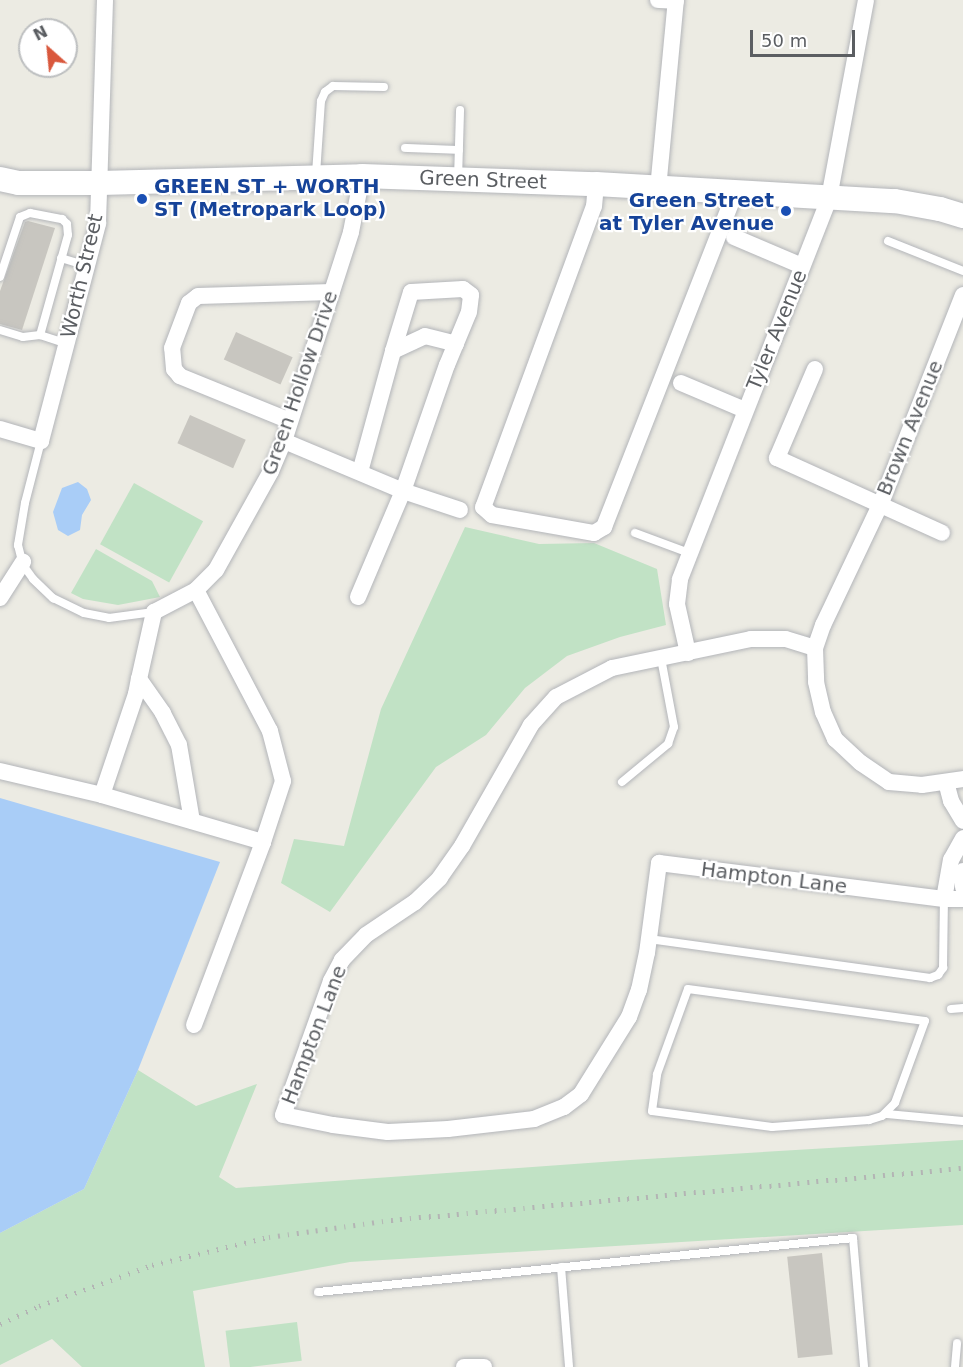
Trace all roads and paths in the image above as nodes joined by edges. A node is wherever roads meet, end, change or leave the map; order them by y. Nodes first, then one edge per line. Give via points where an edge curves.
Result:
1 (105, 0) edge
2 (658, 0) edge
3 (676, 0) edge
4 (866, 0) edge
5 (384, 87) dead end
6 (460, 110) dead end
7 (405, 148) dead end
8 (459, 150) junction
9 (362, 176) junction
10 (316, 178) junction
11 (0, 179) edge
12 (458, 179) junction
13 (100, 183) junction
14 (596, 184) junction
15 (658, 189) junction
16 (735, 193) junction
17 (829, 198) junction
18 (963, 216) edge
19 (734, 237) dead end
20 (888, 241) dead end
21 (61, 258) junction
22 (87, 266) junction
23 (802, 266) junction
24 (963, 271) edge
25 (0, 277) edge
26 (332, 292) junction
27 (963, 295) edge
28 (0, 330) edge
29 (40, 335) junction
30 (66, 344) junction
31 (456, 344) junction
32 (393, 351) junction
33 (815, 369) dead end
34 (681, 383) dead end
35 (745, 410) junction
36 (290, 421) junction
37 (0, 429) edge
38 (41, 441) junction
39 (284, 441) junction
40 (360, 472) junction
41 (403, 491) junction
42 (880, 503) junction
43 (460, 510) dead end
44 (635, 533) dead end
45 (942, 533) dead end
46 (689, 553) junction
47 (22, 562) junction
48 (196, 590) junction
49 (358, 597) dead end
50 (0, 598) edge
51 (154, 612) junction
52 (815, 648) junction
53 (688, 653) junction
54 (661, 658) junction
55 (139, 679) junction
56 (0, 771) edge
57 (955, 781) edge
58 (622, 782) dead end
59 (102, 795) junction
60 (192, 821) junction
61 (963, 821) edge
62 (963, 838) edge
63 (263, 842) junction
64 (963, 871) edge
65 (963, 887) edge
66 (944, 899) junction
67 (963, 899) edge
68 (649, 939) junction
69 (963, 1008) edge
70 (951, 1009) dead end
71 (194, 1025) dead end
72 (887, 1114) junction
73 (963, 1121) edge
74 (561, 1267) junction
75 (318, 1292) dead end
76 (957, 1343) dead end
77 (464, 1367) edge
78 (484, 1367) edge
79 (569, 1367) edge
80 (864, 1367) edge
81 (955, 1367) edge

1 - 13 street, Worth Street
2 - 3 street
3 - 15 street
4 - 17 street, Tyler Avenue
5 - 10 lane via 333,86 325,92 321,101
6 - 8 lane
7 - 8 lane
8 - 12 lane
9 - 10 street, Green Street
9 - 12 street, Green Street
9 - 26 street, Green Hollow Drive via 351,232
10 - 13 street, Green Street
11 - 13 street, Green Street via 19,183
12 - 14 street, Green Street
13 - 22 street, Worth Street via 98,223
14 - 15 street, Green Street
14 - 16 street via 594,206 483,507 492,515 594,533 604,527
15 - 16 street, Green Street
16 - 17 street, Green Street
17 - 18 street, Green Street via 895,201
17 - 23 street, Tyler Avenue
19 - 23 street
20 - 24 lane
21 - 22 lane
21 - 25 lane via 68,224 62,219 30,213 20,217 16,224
21 - 29 lane
22 - 30 street, Worth Street
23 - 35 street, Tyler Avenue
26 - 36 street, Green Hollow Drive
26 - 36 street via 198,296 189,303 172,348 174,369 180,376
27 - 42 street, Brown Avenue
28 - 29 lane via 23,337
29 - 30 lane
30 - 38 street, Worth Street
31 - 32 street via 425,336
31 - 32 street via 469,312 471,295 463,289 411,292
31 - 41 street
32 - 40 street
33 - 42 street via 777,459
34 - 35 street
35 - 46 street, Tyler Avenue
36 - 39 street, Green Hollow Drive
37 - 38 street
38 - 47 lane via 18,545
39 - 40 street
39 - 48 street, Green Hollow Drive via 216,570
40 - 41 street
41 - 43 street
41 - 49 street
42 - 45 street
42 - 52 street, Brown Avenue
44 - 46 lane
46 - 53 street, Tyler Avenue via 677,596
47 - 50 street
47 - 51 lane via 53,598 84,613 109,618
48 - 51 street, Green Hollow Drive
48 - 63 street via 270,731 283,781
51 - 55 street
52 - 53 street, Hampton Lane via 768,637
52 - 57 street via 816,682 835,739 889,782
53 - 54 street, Hampton Lane
54 - 58 lane via 674,727 668,744
54 - 68 street, Hampton Lane via 612,668 581,683 556,697 531,725 440,878 415,902 366,935 342,960 283,1114 388,1132 534,1119 564,1107 581,1094 629,1017
55 - 59 street
55 - 60 street via 179,745
56 - 59 street
57 - 61 street via 951,801
59 - 60 street
60 - 63 street
62 - 66 street via 951,860
63 - 71 street
64 - 65 street
66 - 67 street, Hampton Lane
66 - 68 street, Hampton Lane via 659,863
66 - 68 lane via 943,968 930,978
69 - 70 lane
72 - 72 lane via 896,1103 925,1021 688,988 657,1074 652,1111 772,1127 869,1120
72 - 73 lane
74 - 75 lane
74 - 79 lane
74 - 80 lane via 853,1238
76 - 81 lane
77 - 78 street

